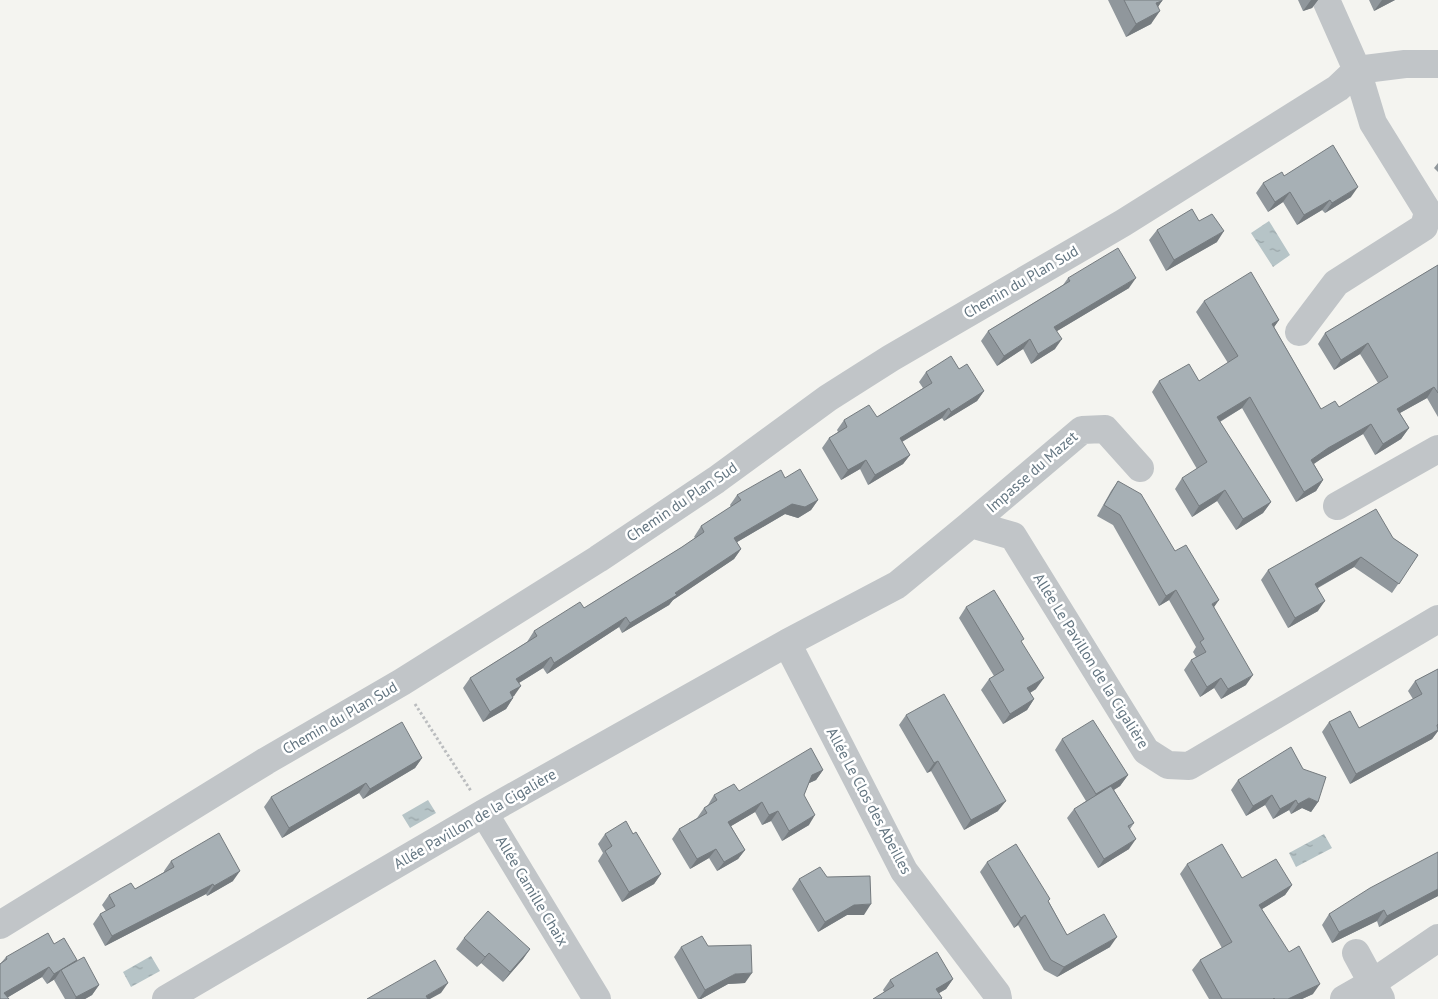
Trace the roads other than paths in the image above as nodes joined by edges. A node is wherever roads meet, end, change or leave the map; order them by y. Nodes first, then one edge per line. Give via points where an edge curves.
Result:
1 (1326, 0) edge
2 (1438, 64) edge
3 (1357, 70) junction
4 (1299, 332) dead end
5 (1438, 449) edge
6 (1140, 468) dead end
7 (1337, 506) dead end
8 (971, 524) junction
9 (1438, 619) edge
10 (787, 644) junction
11 (484, 813) junction
12 (0, 925) edge
13 (1438, 938) edge
14 (1356, 954) dead end
15 (1377, 991) edge
16 (166, 999) edge
17 (597, 999) edge
18 (998, 999) edge
19 (1344, 999) edge

1 - 3 street
2 - 3 street
3 - 4 street via 1373,123 1428,212 1424,227 1336,283
3 - 12 street, Chemin du Plan Sud via 1338,88 1124,223 1004,290 828,398 716,480 598,559 402,682 266,761
5 - 7 street
6 - 8 street, Impasse du Mazet via 1106,429 1082,430
8 - 9 street, Allée Le Pavillon de la Cigalière via 1013,536 1146,751 1168,766 1189,766
8 - 10 street via 897,585
10 - 11 street, Allée Pavillon de la Cigalière
10 - 18 street, Allée Le Clos des Abeilles via 904,871
11 - 16 street, Allée Pavillon de la Cigalière
11 - 17 street, Allée Camille Chaix
13 - 15 street
14 - 15 street
15 - 19 street

